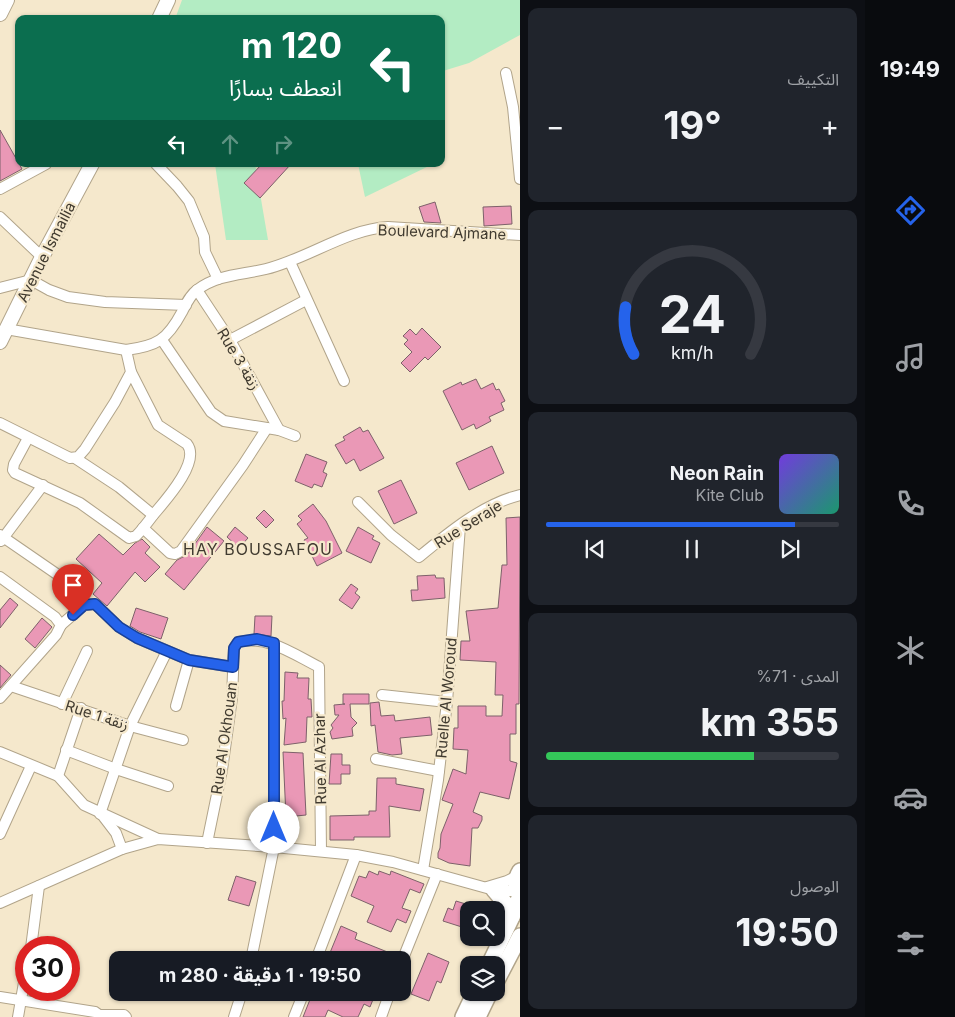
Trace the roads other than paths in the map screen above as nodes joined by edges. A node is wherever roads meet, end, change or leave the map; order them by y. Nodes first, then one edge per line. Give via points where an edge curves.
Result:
1 (7, 0) edge
2 (168, 0) edge
3 (0, 14) edge
4 (162, 15) edge
5 (506, 72) dead end
6 (40, 167) edge
7 (90, 167) edge
8 (159, 167) edge
9 (520, 180) edge
10 (0, 189) edge
11 (0, 217) edge
12 (520, 235) edge
13 (42, 257) junction
14 (290, 262) junction
15 (218, 279) junction
16 (31, 280) junction
17 (0, 288) edge
18 (197, 290) junction
19 (306, 300) junction
20 (186, 305) junction
21 (3, 335) edge
22 (162, 340) junction
23 (230, 340) junction
24 (126, 350) junction
25 (131, 372) junction
26 (344, 381) dead end
27 (0, 423) edge
28 (267, 428) junction
29 (279, 430) junction
30 (295, 436) dead end
31 (28, 438) junction
32 (75, 458) junction
33 (43, 485) junction
34 (520, 495) edge
35 (358, 502) dead end
36 (153, 515) junction
37 (460, 526) junction
38 (142, 528) junction
39 (1, 538) edge
40 (0, 577) edge
41 (61, 577) dead end
42 (58, 630) junction
43 (274, 643) junction
44 (87, 651) dead end
45 (167, 651) junction
46 (189, 660) junction
47 (233, 667) junction
48 (11, 686) junction
49 (382, 695) dead end
50 (0, 698) edge
51 (447, 702) junction
52 (62, 704) junction
53 (176, 706) dead end
54 (81, 708) junction
55 (130, 726) junction
56 (184, 740) dead end
57 (66, 750) junction
58 (0, 752) edge
59 (376, 759) dead end
60 (31, 766) junction
61 (116, 769) junction
62 (439, 771) junction
63 (58, 776) junction
64 (168, 786) dead end
65 (98, 812) junction
66 (0, 834) edge
67 (158, 839) junction
68 (207, 843) junction
69 (274, 847) junction
70 (122, 849) junction
71 (321, 851) junction
72 (356, 855) junction
73 (423, 870) junction
74 (437, 874) junction
75 (39, 886) junction
76 (519, 886) edge
77 (489, 888) junction
78 (0, 903) edge
79 (512, 917) junction
80 (32, 936) edge
81 (520, 936) edge
82 (253, 951) edge
83 (319, 951) edge
84 (406, 951) edge
85 (493, 956) edge
86 (505, 965) edge
87 (0, 997) edge
88 (15, 999) edge
89 (21, 1001) edge
90 (27, 1001) edge
91 (239, 1001) edge
92 (300, 1001) edge
93 (387, 1001) edge
94 (471, 1001) edge
95 (486, 1001) edge
96 (101, 1016) edge
97 (18, 1017) edge
98 (126, 1017) edge
99 (234, 1017) edge
100 (294, 1017) edge
101 (381, 1017) edge
102 (463, 1017) edge
103 (478, 1017) edge

1 - 3 street
2 - 4 street
5 - 9 street
6 - 10 street
7 - 13 street, Avenue Ismailia
8 - 15 street via 189,202 202,233 205,252
11 - 13 street
12 - 14 street, Boulevard Ajmane via 378,228
13 - 16 street, Avenue Ismailia
14 - 15 street, Boulevard Ajmane
14 - 19 street
15 - 18 street, Boulevard Ajmane
16 - 17 street
16 - 20 street via 68,298
16 - 21 street, Avenue Ismailia
18 - 20 street, Boulevard Ajmane
18 - 23 street, Rue 3 زنقة
19 - 23 street
19 - 26 street
20 - 22 street, Boulevard Ajmane
21 - 24 street
22 - 24 street via 151,346
22 - 28 street via 215,416 224,421
23 - 29 street, Rue 3 زنقة
24 - 25 street
25 - 32 street via 85,449
25 - 36 street via 158,425 190,448 188,463 175,490
27 - 31 street
28 - 29 street
28 - 38 street via 181,551 170,553
29 - 30 street
31 - 32 street
31 - 33 street via 13,470
32 - 36 street via 119,487
33 - 38 street via 80,503 129,538 136,536
33 - 39 street
34 - 37 street, Rue Seraje via 491,507
35 - 37 street, Rue Seraje via 419,557
36 - 38 street
37 - 51 street, Ruelle Al Woroud
39 - 41 street
40 - 42 street via 56,617
42 - 45 street via 84,605 95,604 126,632
42 - 48 street
43 - 47 street, Rue Al Okhouan via 257,639 238,642
43 - 69 street
43 - 71 street, Rue Al Azhar via 319,667
44 - 52 street
45 - 46 street
45 - 55 street
46 - 47 street
46 - 53 street
47 - 68 street, Rue Al Okhouan via 222,770
48 - 50 street
48 - 52 street, Rue 1 زنقة
49 - 51 street
51 - 62 street, Ruelle Al Woroud
52 - 54 street, Rue 1 زنقة
54 - 55 street, Rue 1 زنقة
54 - 57 street
55 - 56 street, Rue 1 زنقة
55 - 61 street
57 - 61 street
57 - 63 street
58 - 60 street
59 - 62 street
60 - 63 street
60 - 66 street
61 - 64 street
61 - 65 street
62 - 73 street, Ruelle Al Woroud
63 - 65 street via 80,802
65 - 67 street
65 - 70 street via 111,825
67 - 68 street
67 - 70 street
68 - 69 street
69 - 71 street
69 - 82 street
70 - 75 street
71 - 72 street
72 - 73 street
72 - 83 street
73 - 74 street
74 - 77 street
74 - 84 street
75 - 78 street
75 - 80 street
76 - 77 street via 502,891
76 - 79 main road
77 - 79 main road via 506,904
79 - 85 main road
81 - 86 main road
87 - 88 street
89 - 97 street
90 - 96 street via 95,1012
91 - 99 street
92 - 100 street
93 - 101 street
94 - 102 main road
95 - 103 main road
96 - 98 street

